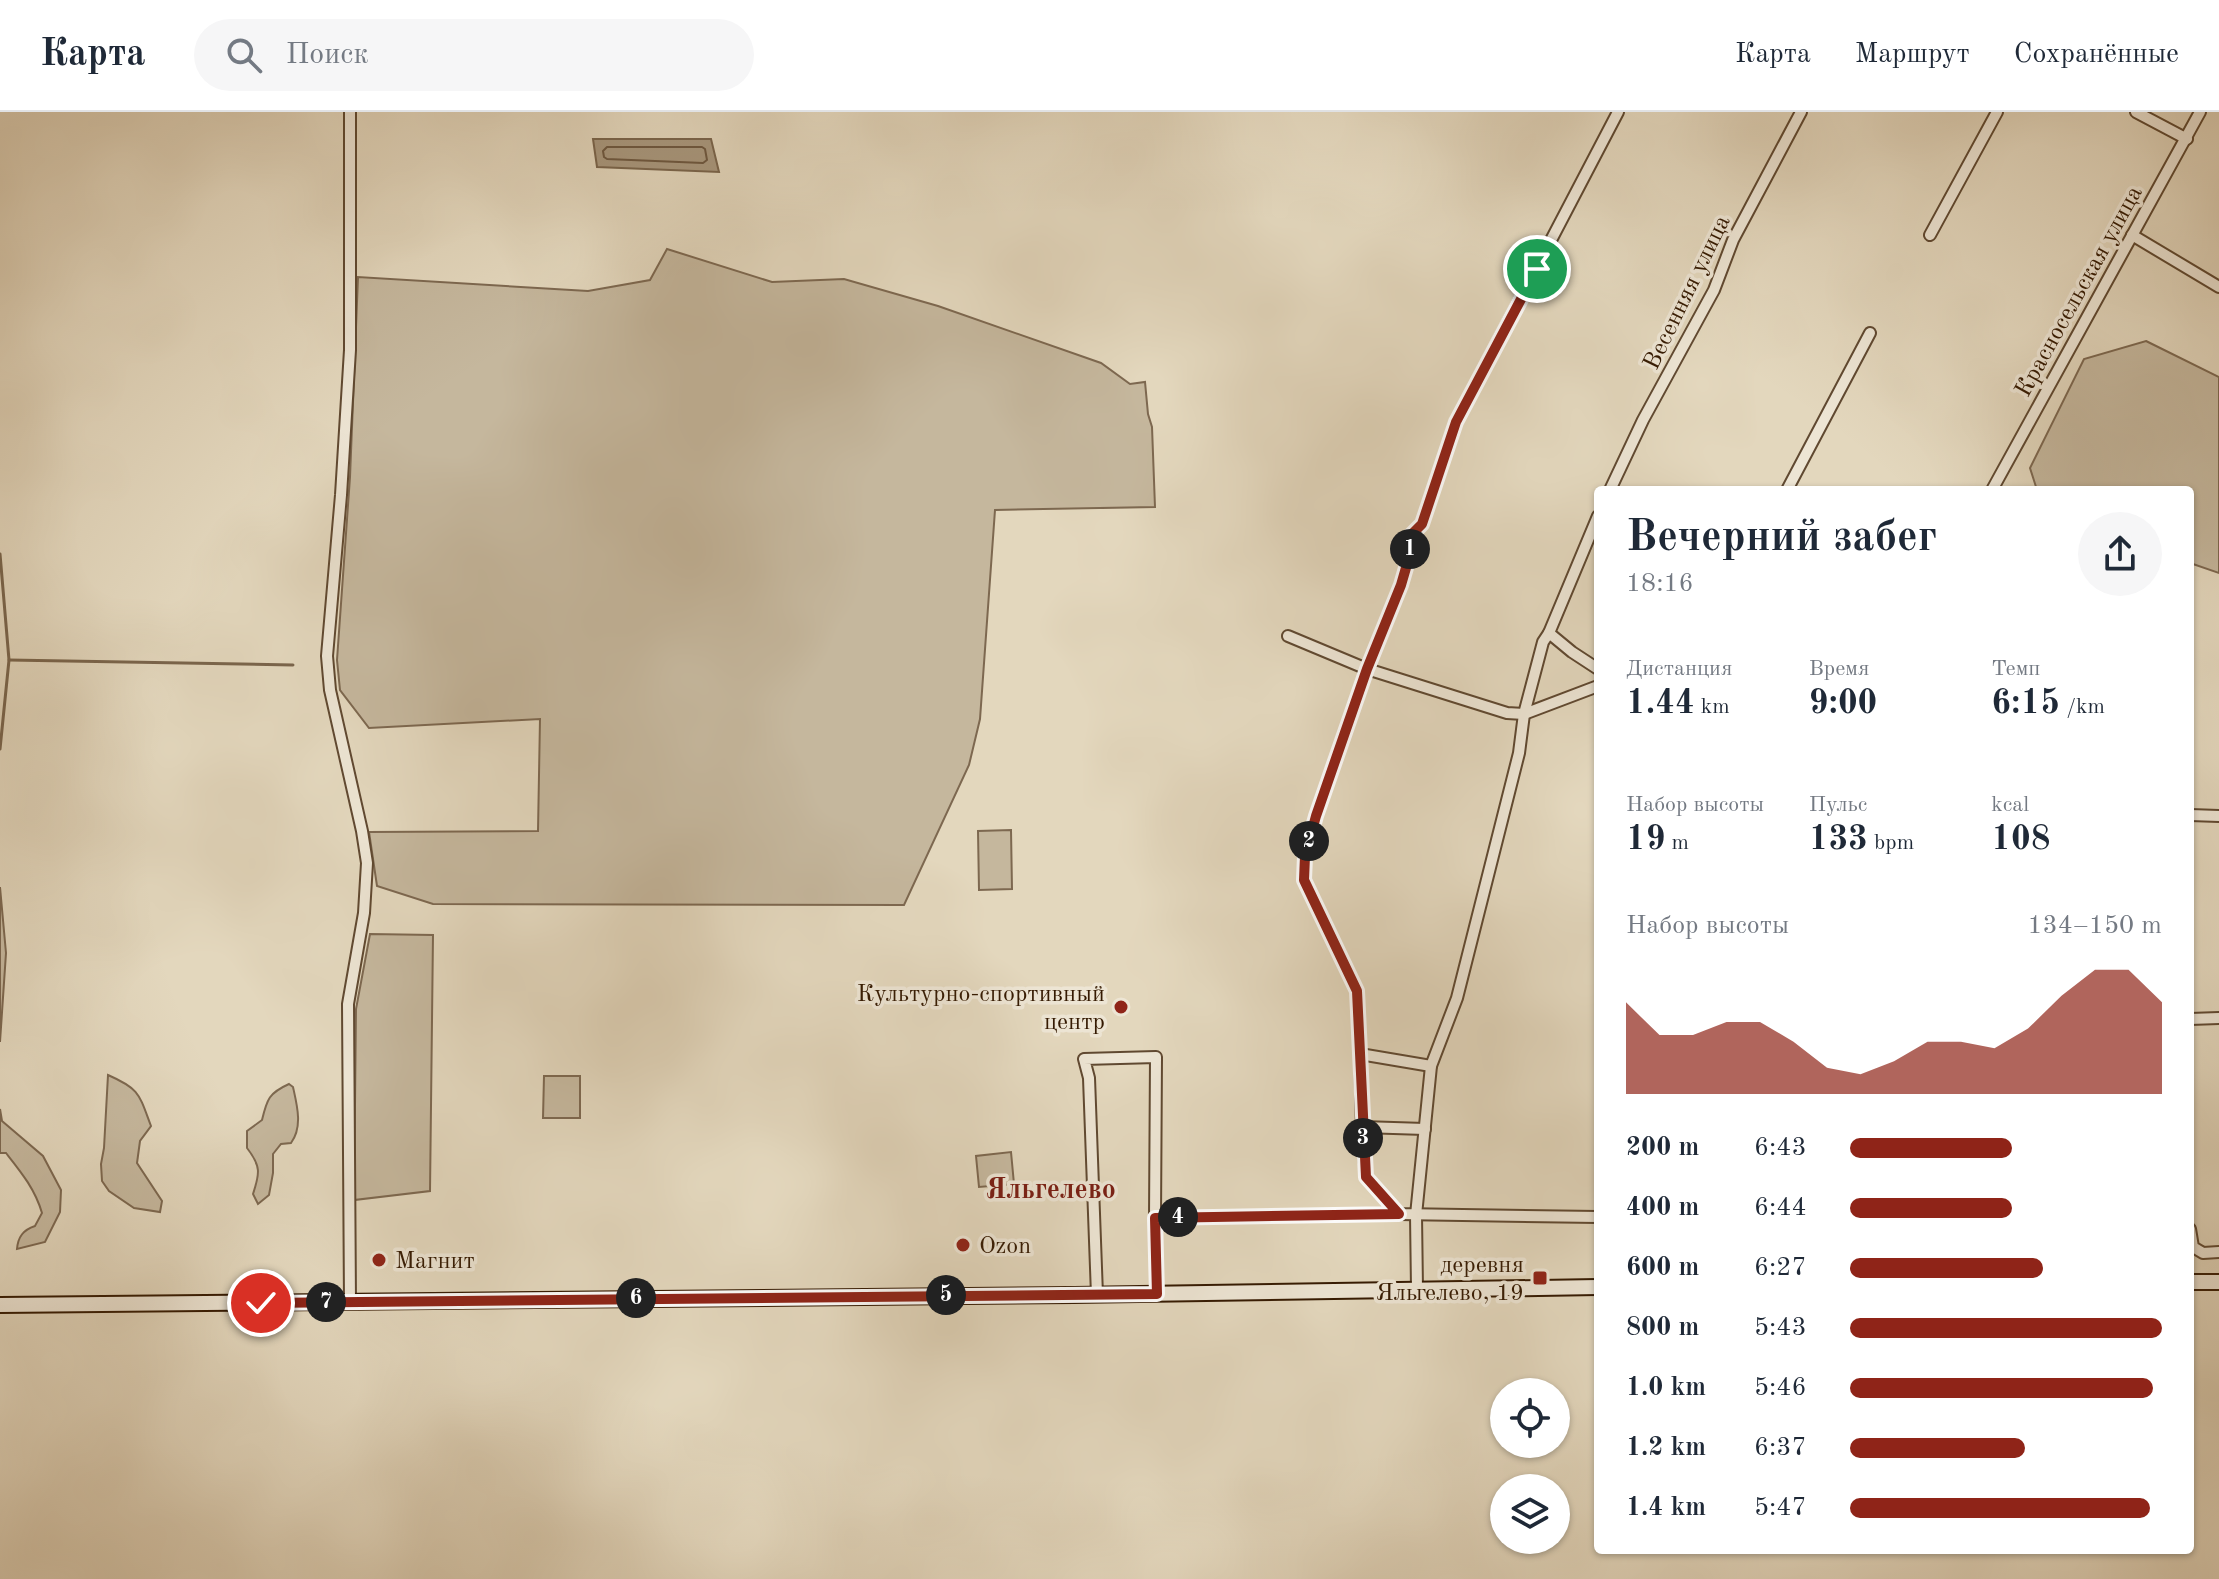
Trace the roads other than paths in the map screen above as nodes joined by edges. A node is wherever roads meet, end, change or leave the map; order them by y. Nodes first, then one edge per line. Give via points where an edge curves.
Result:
1 (350, 112) edge
2 (1618, 112) edge
3 (1801, 112) edge
4 (1997, 112) edge
5 (2136, 112) edge
6 (2200, 112) edge
7 (2187, 139) junction
8 (1930, 235) dead end
9 (2132, 235) junction
10 (2219, 287) edge
11 (1870, 333) dead end
12 (1612, 486) edge
13 (1789, 486) edge
14 (1994, 486) edge
15 (1594, 526) edge
16 (1549, 633) junction
17 (1288, 636) dead end
18 (1594, 666) edge
19 (1367, 669) junction
20 (1594, 688) edge
21 (1524, 714) junction
22 (2194, 815) edge
23 (2219, 816) edge
24 (2219, 1018) edge
25 (2194, 1019) edge
26 (1360, 1054) junction
27 (1431, 1066) junction
28 (1362, 1127) junction
29 (1425, 1129) junction
30 (1399, 1214) junction
31 (1416, 1215) junction
32 (1594, 1217) edge
33 (1155, 1218) junction
34 (2194, 1248) edge
35 (2219, 1252) edge
36 (2194, 1282) edge
37 (2219, 1282) edge
38 (1594, 1287) edge
39 (1417, 1289) junction
40 (1157, 1294) junction
41 (1097, 1295) junction
42 (350, 1302) junction
43 (0, 1305) edge

1 - 42 street via 350,350 327,656 367,863 348,1004
2 - 19 street via 1456,422 1422,524 1410,536 1401,585
3 - 12 street, Весенняя улица
4 - 8 street
5 - 7 street
6 - 7 street, Красносельская улица
7 - 9 street, Красносельская улица
9 - 10 street
9 - 14 street, Красносельская улица
11 - 13 street
15 - 16 street
16 - 18 street
16 - 21 street
17 - 19 street
19 - 21 street
19 - 26 street via 1316,816 1304,880 1357,991
20 - 21 street
21 - 27 street via 1519,753 1457,998
22 - 23 street
24 - 25 street
26 - 27 street
26 - 28 street
27 - 29 street
28 - 29 street
28 - 30 street via 1366,1177
29 - 31 street
30 - 31 street
30 - 33 street
31 - 32 street
31 - 39 street
33 - 40 street
33 - 41 street via 1156,1057 1084,1059
34 - 35 street
36 - 37 main road
38 - 39 main road
39 - 40 main road
40 - 41 main road
41 - 42 main road
42 - 43 main road

